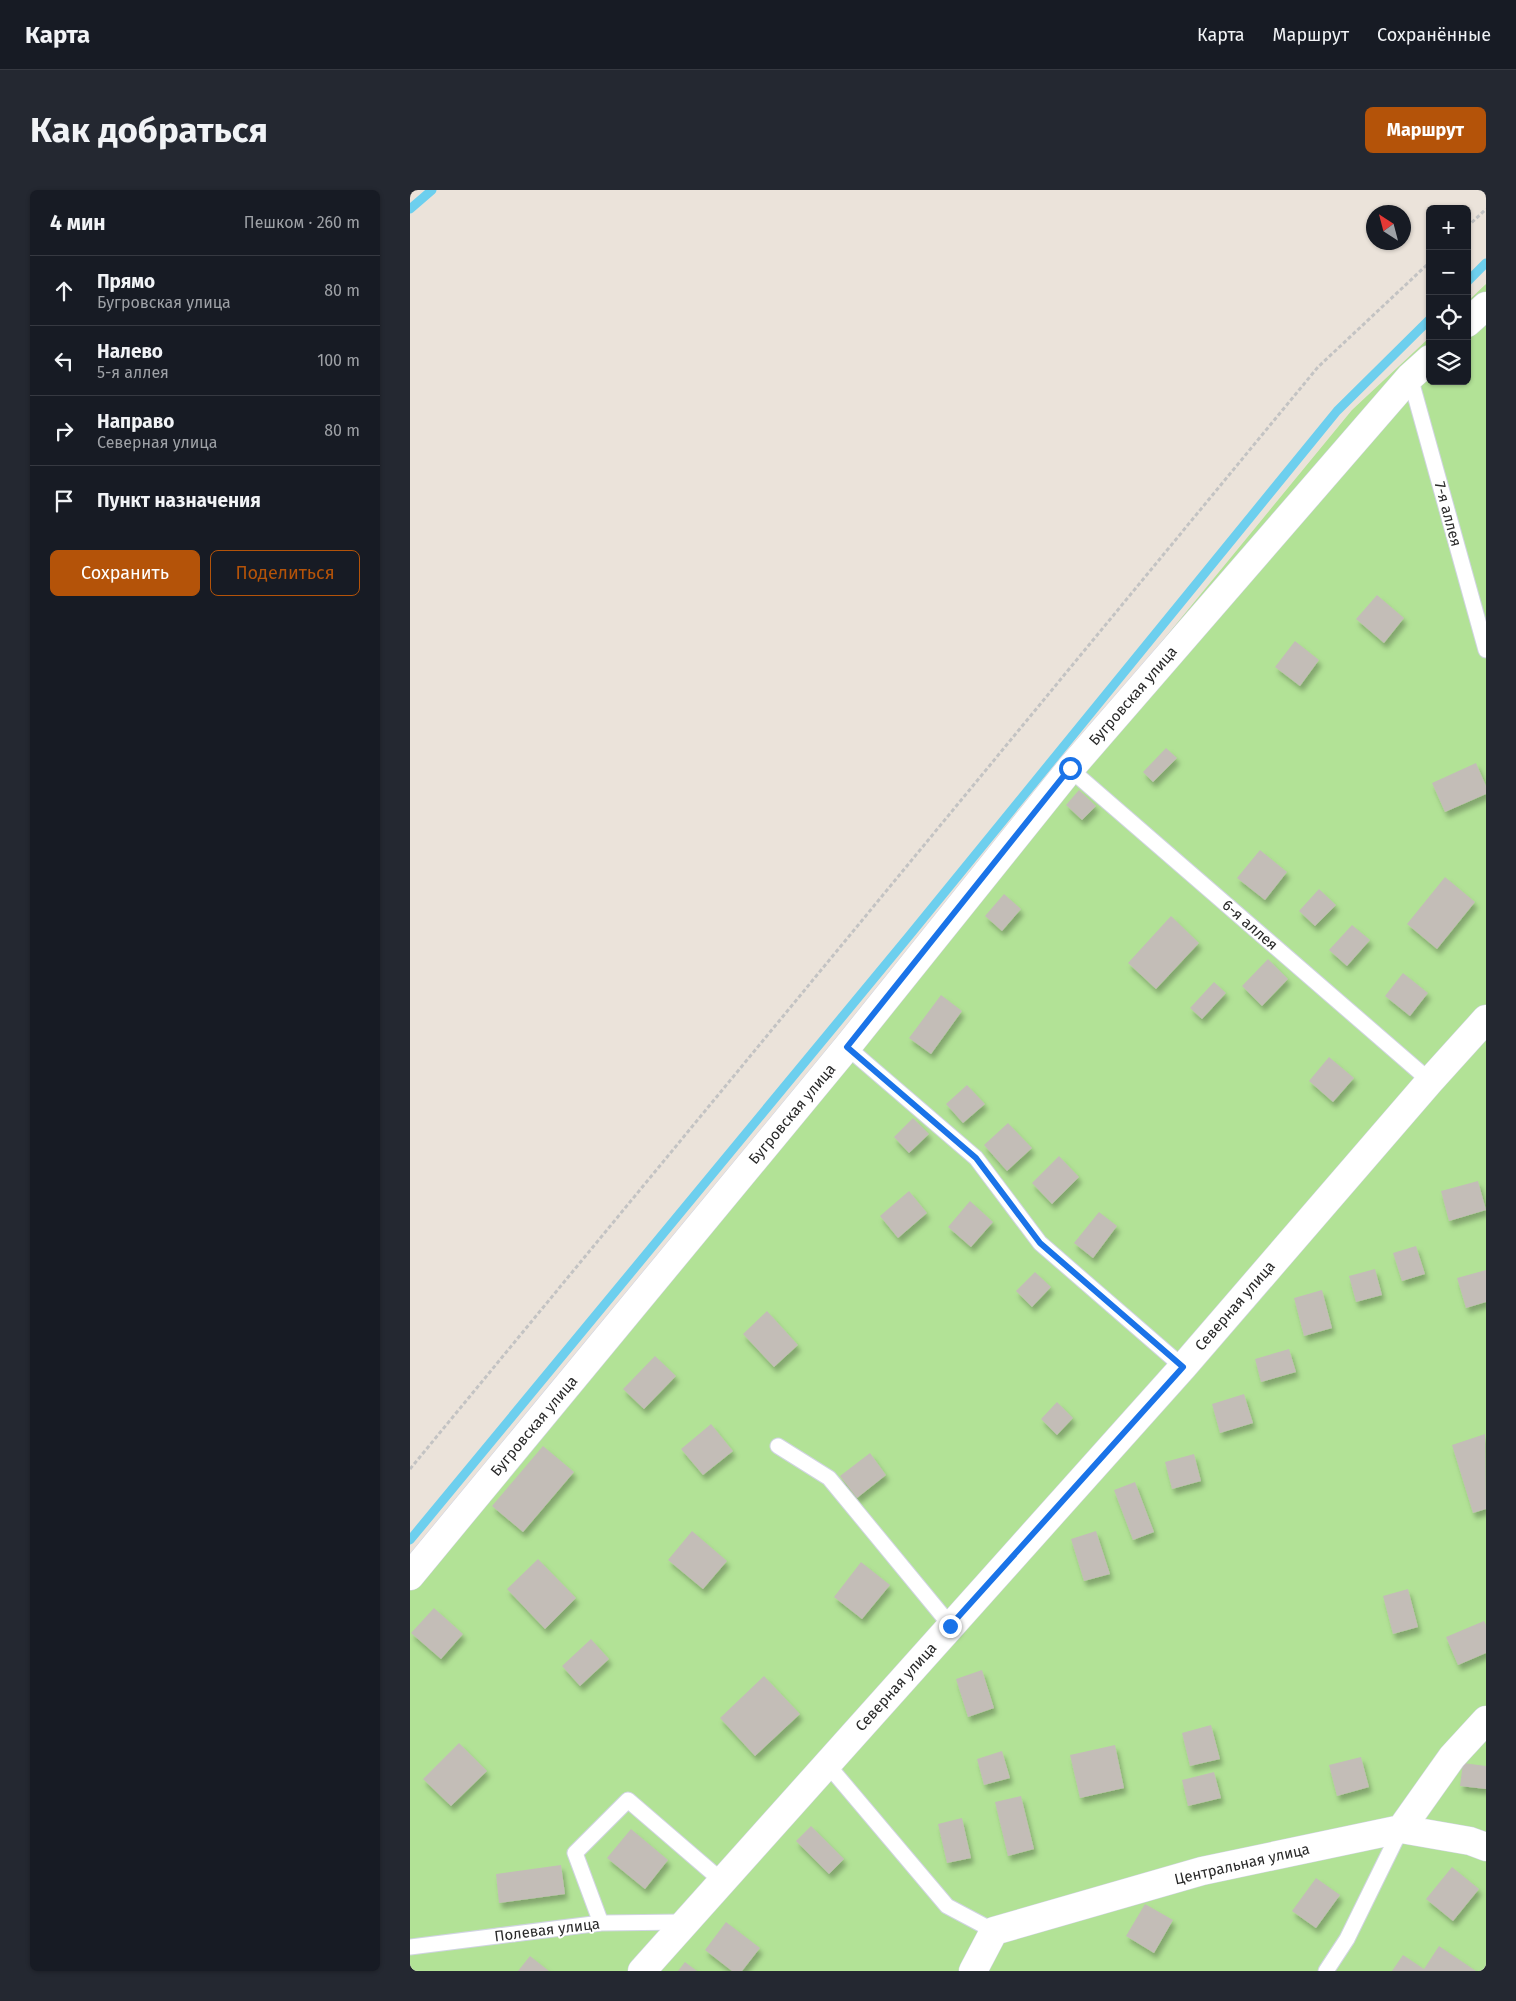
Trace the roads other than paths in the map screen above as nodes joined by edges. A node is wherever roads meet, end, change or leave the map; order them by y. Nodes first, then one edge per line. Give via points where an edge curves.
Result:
1 (1486, 306) edge
2 (1471, 319) edge
3 (1420, 368) edge
4 (1486, 650) edge
5 (1070, 768) junction
6 (1486, 1019) edge
7 (847, 1047) junction
8 (1430, 1081) junction
9 (1183, 1367) junction
10 (778, 1446) dead end
11 (410, 1576) edge
12 (950, 1626) junction
13 (1486, 1720) edge
14 (827, 1764) junction
15 (1401, 1829) junction
16 (1486, 1847) edge
17 (722, 1881) junction
18 (685, 1922) junction
19 (602, 1923) junction
20 (994, 1931) junction
21 (410, 1947) edge
22 (642, 1971) edge
23 (973, 1971) edge
24 (1326, 1971) edge

1 - 2 street
3 - 4 lane, 7-я аллея
3 - 5 street, Бугровская улица
5 - 7 street, Бугровская улица
5 - 8 lane, 6-я аллея
6 - 8 street, Северная улица
7 - 9 lane via 976,1158 1040,1243
7 - 11 street, Бугровская улица
8 - 9 street, Северная улица
9 - 12 street, Северная улица
10 - 12 lane via 829,1478
12 - 14 street, Северная улица
13 - 15 street via 1452,1757
14 - 17 street, Северная улица
14 - 20 lane via 947,1906
15 - 16 street via 1470,1841
15 - 20 street, Центральная улица via 1202,1871
15 - 24 lane via 1347,1939
17 - 18 street, Северная улица
17 - 19 lane via 628,1800 576,1853
18 - 19 lane, Полевая улица
18 - 22 street, Северная улица
19 - 21 lane, Полевая улица
20 - 23 street

